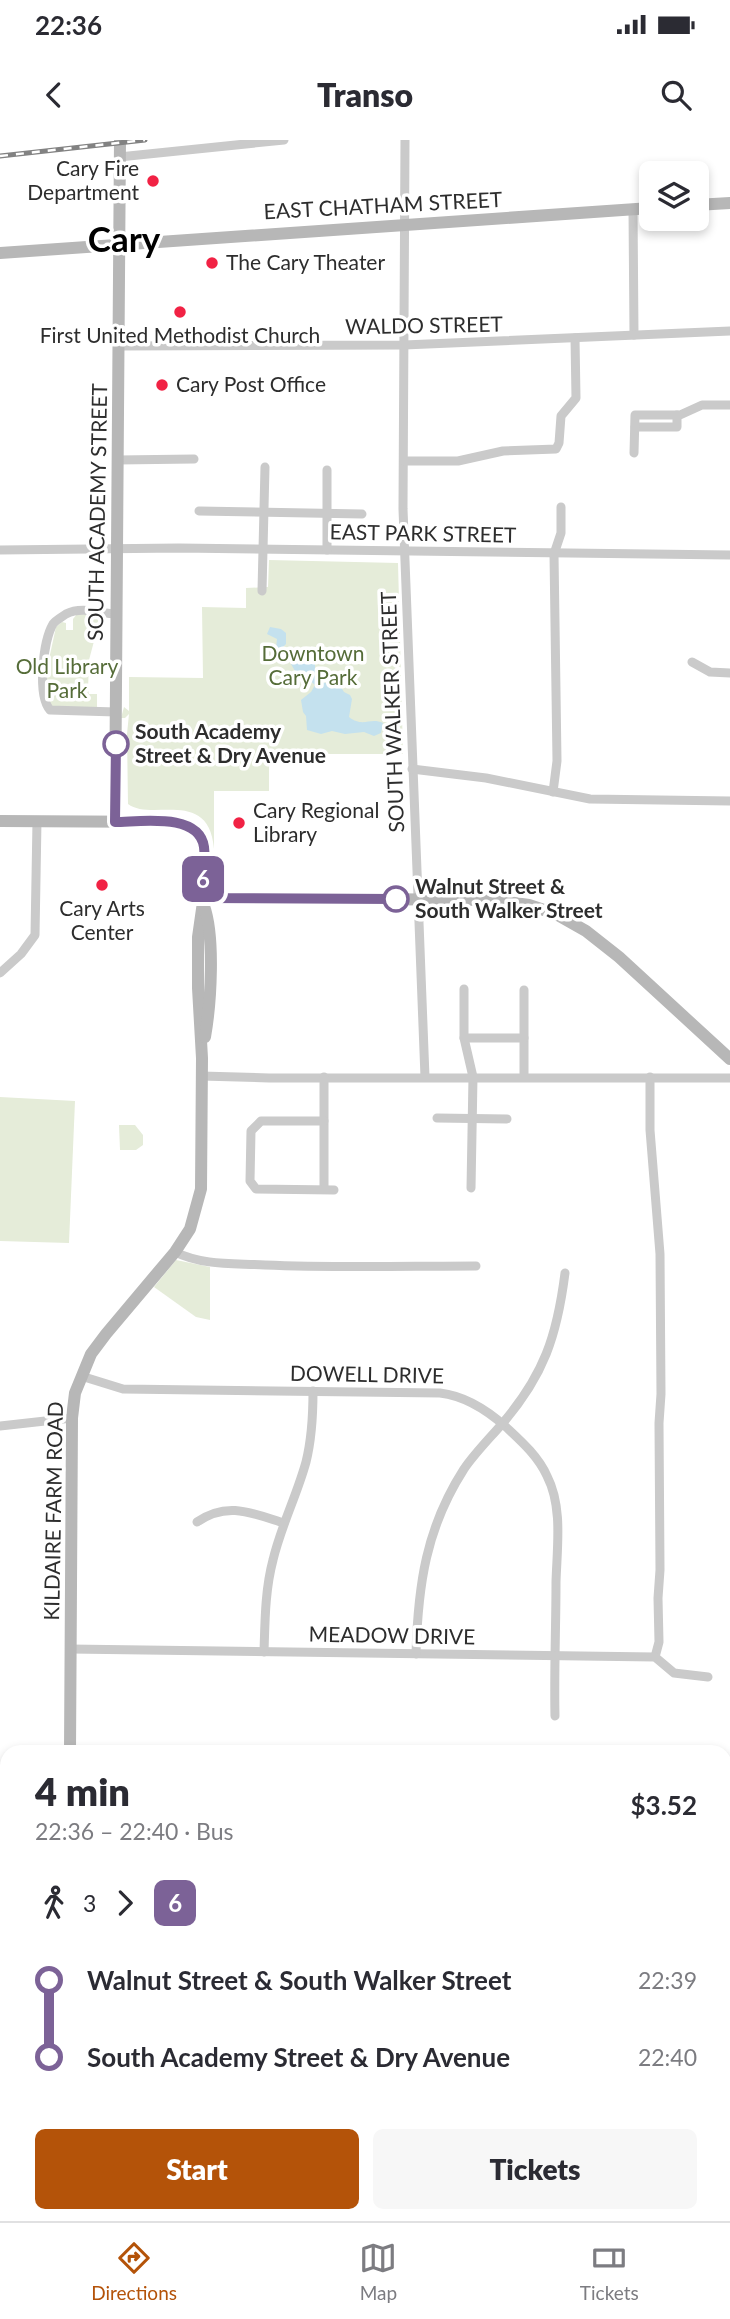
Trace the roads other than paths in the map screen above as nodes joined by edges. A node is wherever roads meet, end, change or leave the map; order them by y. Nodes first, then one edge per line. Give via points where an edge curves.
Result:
1 (120, 140) edge
2 (284, 140) edge
3 (405, 140) edge
4 (120, 157) junction
5 (730, 203) edge
6 (709, 204) edge
7 (633, 209) junction
8 (639, 209) edge
9 (405, 226) junction
10 (118, 244) junction
11 (0, 253) edge
12 (730, 331) edge
13 (634, 335) junction
14 (575, 338) junction
15 (404, 345) junction
16 (119, 346) junction
17 (730, 405) edge
18 (634, 453) dead end
19 (194, 459) dead end
20 (118, 460) junction
21 (404, 461) junction
22 (265, 467) dead end
23 (327, 470) dead end
24 (561, 507) dead end
25 (199, 511) dead end
26 (263, 513) junction
27 (327, 514) junction
28 (362, 514) dead end
29 (116, 549) junction
30 (262, 549) junction
31 (0, 550) edge
32 (327, 550) junction
33 (404, 551) junction
34 (554, 554) junction
35 (730, 555) edge
36 (262, 591) dead end
37 (115, 614) junction
38 (692, 662) dead end
39 (730, 673) edge
40 (116, 712) junction
41 (412, 769) junction
42 (553, 792) junction
43 (730, 801) edge
44 (0, 821) edge
45 (37, 821) junction
46 (115, 822) junction
47 (419, 899) junction
48 (203, 900) junction
49 (0, 973) edge
50 (464, 989) dead end
51 (524, 990) dead end
52 (464, 1038) junction
53 (524, 1038) junction
54 (730, 1059) edge
55 (201, 1076) junction
56 (324, 1077) junction
57 (425, 1077) junction
58 (473, 1077) junction
59 (524, 1077) junction
60 (650, 1077) junction
61 (730, 1078) edge
62 (437, 1118) dead end
63 (472, 1119) junction
64 (507, 1119) dead end
65 (324, 1121) junction
66 (471, 1188) dead end
67 (175, 1252) junction
68 (476, 1266) dead end
69 (565, 1273) dead end
70 (81, 1376) junction
71 (313, 1391) junction
72 (72, 1418) junction
73 (502, 1424) junction
74 (0, 1426) edge
75 (197, 1522) dead end
76 (284, 1523) junction
77 (70, 1649) junction
78 (264, 1652) junction
79 (416, 1654) junction
80 (555, 1656) junction
81 (655, 1657) junction
82 (708, 1677) dead end
83 (555, 1716) dead end
84 (70, 1745) edge

1 - 4 main road, SOUTH ACADEMY STREET
2 - 4 street
3 - 9 street, SOUTH WALKER STREET
4 - 10 main road, SOUTH ACADEMY STREET
5 - 6 main road
7 - 8 main road, EAST CHATHAM STREET
7 - 9 main road, EAST CHATHAM STREET
7 - 13 street
9 - 10 main road, EAST CHATHAM STREET
9 - 15 street, SOUTH WALKER STREET
10 - 11 main road, EAST CHATHAM STREET
10 - 16 main road, SOUTH ACADEMY STREET
12 - 13 street, WALDO STREET
13 - 14 street, WALDO STREET
14 - 15 street, WALDO STREET
14 - 21 street via 576,398 561,416 556,449 503,450 458,461
15 - 16 street, WALDO STREET
15 - 21 street, SOUTH WALKER STREET
16 - 20 main road, SOUTH ACADEMY STREET
17 - 18 street via 702,405 677,415 635,415
19 - 20 street
20 - 29 main road, SOUTH ACADEMY STREET
21 - 33 street, SOUTH WALKER STREET
22 - 26 street
23 - 27 street
24 - 34 street via 561,533
25 - 26 street
26 - 27 street
26 - 30 street
27 - 28 street
27 - 32 street
29 - 30 street, EAST PARK STREET
29 - 31 street, EAST PARK STREET
29 - 37 main road, SOUTH ACADEMY STREET
30 - 32 street, EAST PARK STREET
30 - 36 street
32 - 33 street, EAST PARK STREET
33 - 34 street, EAST PARK STREET
33 - 41 street, SOUTH WALKER STREET
34 - 35 street, EAST PARK STREET
34 - 42 street via 557,761
37 - 40 main road, SOUTH ACADEMY STREET
37 - 40 street via 83,610 65,615 51,628 42,665 45,704 50,710
38 - 39 street via 710,672
40 - 46 main road, SOUTH ACADEMY STREET
41 - 42 street
41 - 47 street, SOUTH WALKER STREET
42 - 43 street via 590,799
44 - 45 main road
45 - 46 main road
45 - 49 street via 35,935
46 - 48 main road, KILDAIRE FARM ROAD via 176,822 195,830 204,846
47 - 48 main road
47 - 54 main road via 514,902 567,919 619,957
47 - 57 street, SOUTH WALKER STREET
48 - 55 main road, KILDAIRE FARM ROAD via 198,937
50 - 52 street
51 - 53 street
52 - 53 street
52 - 58 street
53 - 59 street
55 - 56 street
55 - 67 main road, KILDAIRE FARM ROAD via 201,1189 190,1229
56 - 57 street
56 - 65 street
57 - 58 street
58 - 59 street
58 - 63 street
59 - 60 street
60 - 61 street
60 - 81 street via 660,1254 660,1570
62 - 63 street
63 - 64 street
63 - 66 street
65 - 65 street via 261,1121 255,1125 250,1181 256,1189 329,1189
67 - 68 street via 217,1264
67 - 70 main road, KILDAIRE FARM ROAD via 106,1334
69 - 73 street via 556,1327 544,1362
70 - 71 street, DOWELL DRIVE via 123,1389
70 - 72 main road, KILDAIRE FARM ROAD
71 - 73 street, DOWELL DRIVE via 449,1394 479,1406
71 - 76 street via 307,1460
72 - 74 street
72 - 77 main road, KILDAIRE FARM ROAD
73 - 79 street via 465,1467 432,1536 420,1580
73 - 80 street, DOWELL DRIVE via 538,1459 554,1496
75 - 76 street via 233,1510
76 - 78 street via 267,1588
77 - 78 street, MEADOW DRIVE
77 - 84 main road, KILDAIRE FARM ROAD
78 - 79 street, MEADOW DRIVE
79 - 80 street, MEADOW DRIVE
80 - 81 street, MEADOW DRIVE
80 - 83 street, DOWELL DRIVE
81 - 82 street via 674,1673

